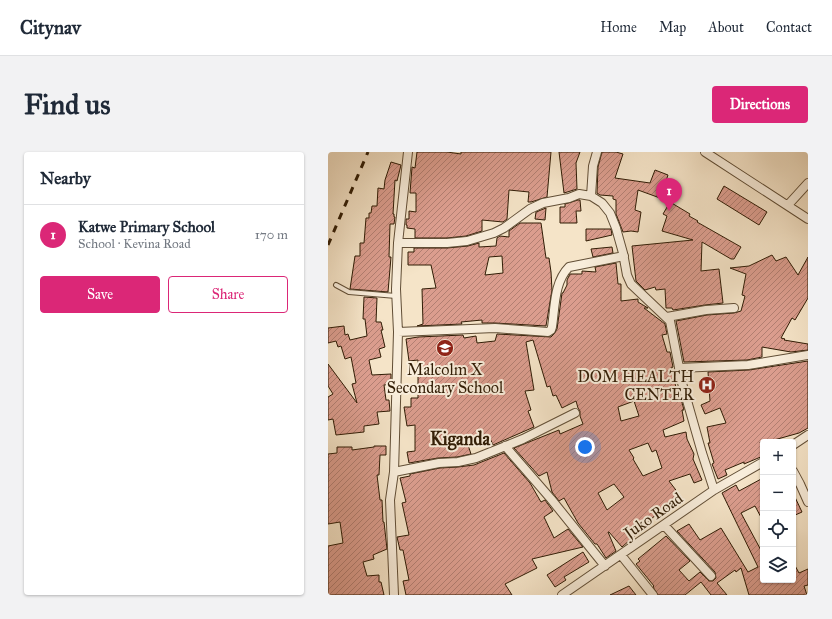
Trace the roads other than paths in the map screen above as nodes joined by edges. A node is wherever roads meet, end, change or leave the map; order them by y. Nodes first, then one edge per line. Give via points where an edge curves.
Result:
1 (408, 152) edge
2 (597, 152) edge
3 (705, 152) edge
4 (808, 183) edge
5 (591, 196) junction
6 (788, 205) junction
7 (808, 218) edge
8 (398, 243) junction
9 (624, 256) junction
10 (336, 285) dead end
11 (396, 296) junction
12 (734, 308) dead end
13 (667, 317) junction
14 (398, 332) junction
15 (808, 355) edge
16 (679, 368) junction
17 (575, 413) dead end
18 (808, 435) edge
19 (796, 443) edge
20 (505, 446) junction
21 (760, 464) edge
22 (394, 472) junction
23 (795, 475) edge
24 (714, 490) junction
25 (808, 502) edge
26 (664, 525) junction
27 (621, 555) junction
28 (604, 566) junction
29 (712, 576) dead end
30 (394, 595) edge
31 (562, 595) edge
32 (653, 595) edge

1 - 8 street
2 - 5 street via 593,166
3 - 6 street
4 - 6 street
5 - 8 street via 579,194 543,203 499,230 467,241
5 - 9 street via 602,203 610,213
6 - 7 street
8 - 11 street
9 - 13 street via 631,284
9 - 14 street via 569,267 564,272 559,281 552,327 548,332 495,328
10 - 11 lane via 348,292
11 - 14 street
12 - 13 street
13 - 16 street via 672,328
14 - 22 street
15 - 16 street via 748,365
16 - 24 street
17 - 20 street
18 - 19 street
20 - 22 street via 476,458
20 - 28 street via 551,498
21 - 24 street, Juko Road
22 - 30 street via 390,500
23 - 25 street
24 - 26 street, Juko Road
26 - 27 street, Juko Road
26 - 29 street
27 - 28 street, Juko Road
27 - 32 street
28 - 31 street, Juko Road

